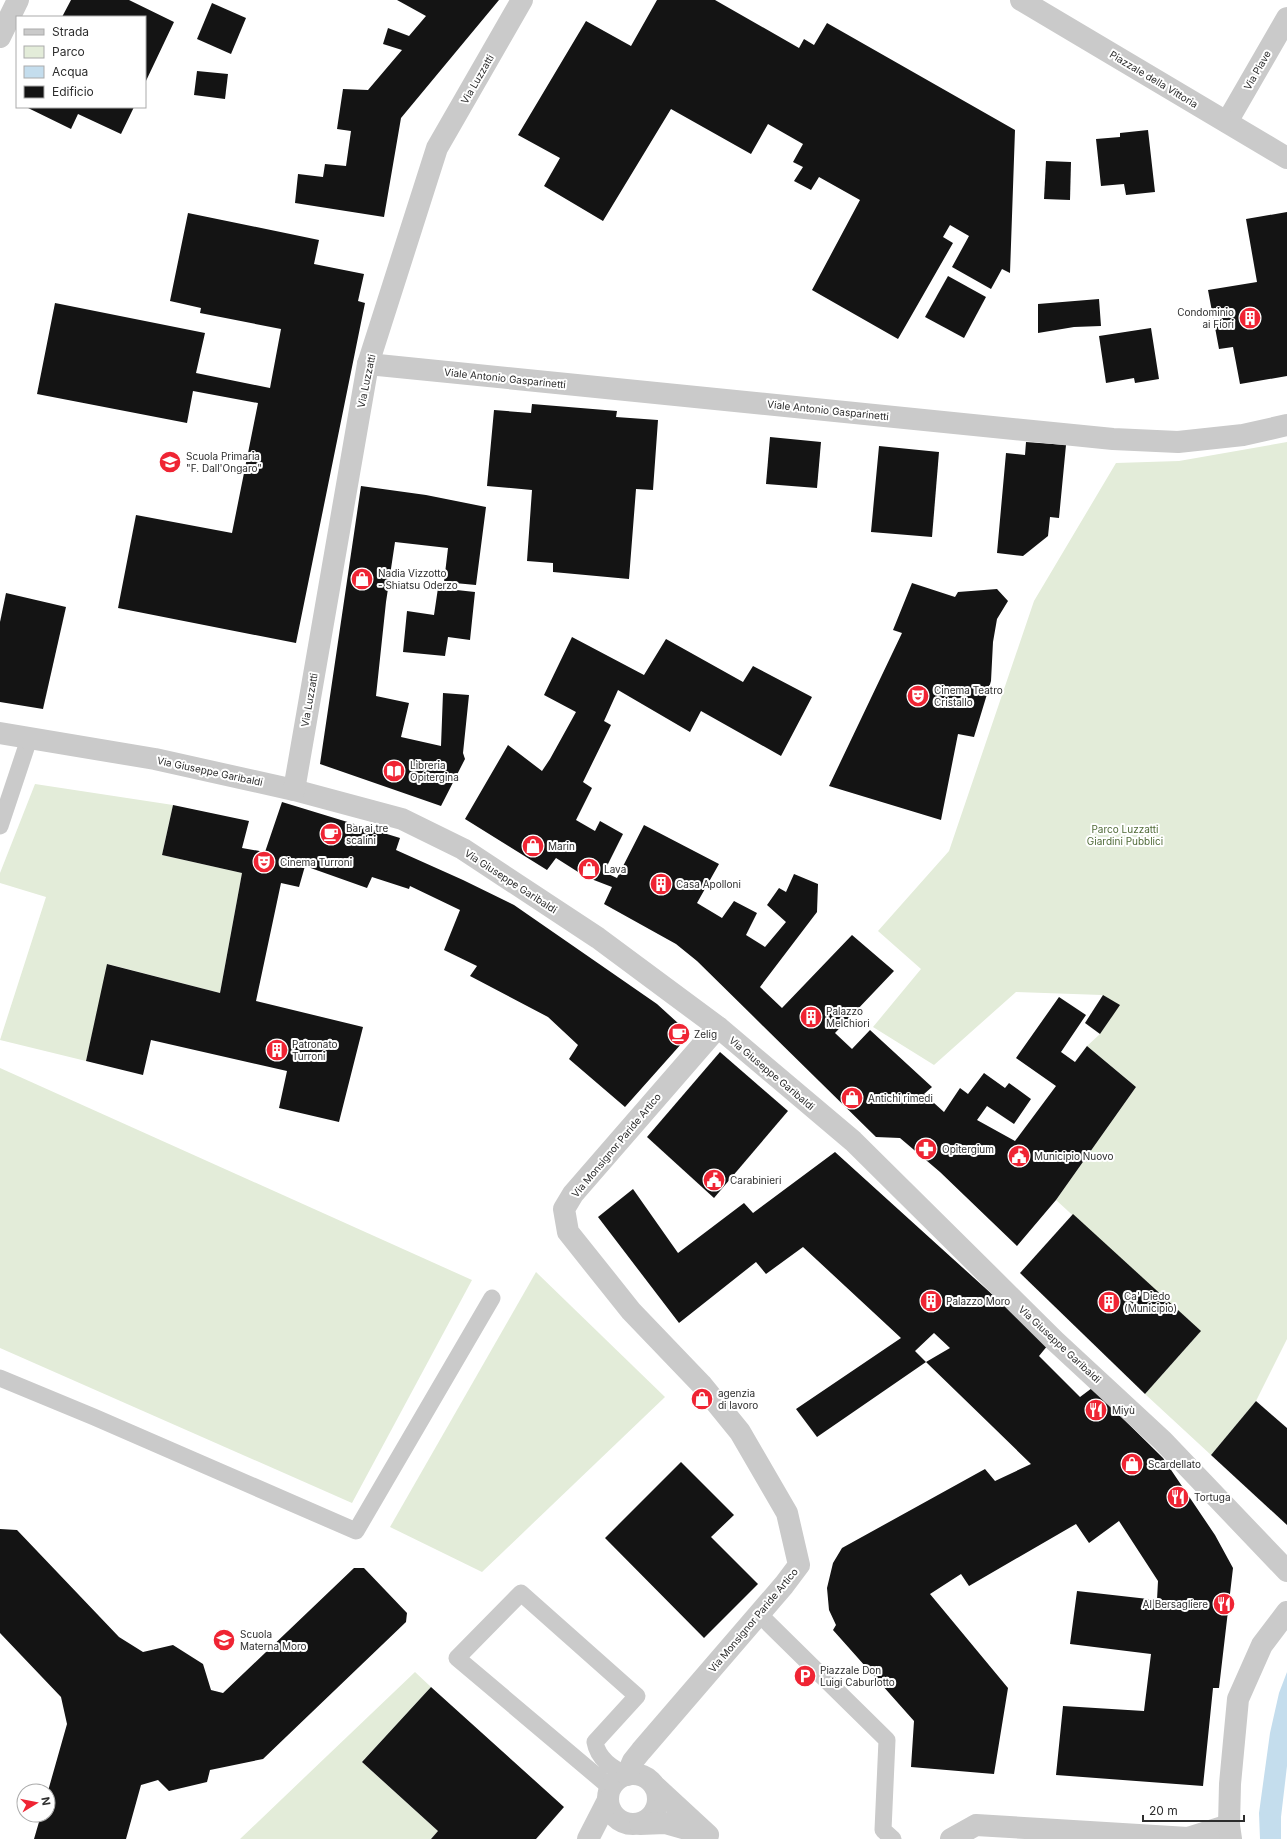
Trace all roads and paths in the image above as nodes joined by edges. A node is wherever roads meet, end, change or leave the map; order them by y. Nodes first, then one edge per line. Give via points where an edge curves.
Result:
1 (18, 0) edge
2 (522, 0) edge
3 (1021, 0) edge
4 (1287, 18) edge
5 (0, 37) edge
6 (1227, 122) junction
7 (1287, 158) edge
8 (368, 364) junction
9 (1287, 425) edge
10 (0, 733) edge
11 (30, 739) junction
12 (294, 790) junction
13 (0, 826) edge
14 (718, 1027) junction
15 (492, 1298) dead end
16 (0, 1378) edge
17 (1287, 1571) edge
18 (1287, 1612) edge
19 (759, 1614) junction
20 (659, 1729) junction
21 (653, 1784) junction
22 (616, 1788) junction
23 (638, 1824) junction
24 (1230, 1832) edge
25 (710, 1837) edge
26 (588, 1839) edge
27 (599, 1839) edge
28 (893, 1839) edge
29 (951, 1839) edge

1 - 5 street
2 - 8 street, Via Luzzatti via 437,148
3 - 6 street, Piazzale della Vittoria
4 - 6 street, Via Piave
6 - 7 street, Piazzale della Vittoria
8 - 9 street, Viale Antonio Gasparinetti via 1113,439 1178,442 1243,435
8 - 12 street, Via Luzzatti
10 - 11 street, Via Giuseppe Garibaldi
11 - 12 street, Via Giuseppe Garibaldi via 154,759
11 - 13 lane
12 - 14 street, Via Giuseppe Garibaldi via 402,819 463,849 598,938
14 - 17 street, Via Giuseppe Garibaldi via 853,1141 1055,1341 1164,1441
14 - 19 street, Via Monsignor Paride Artico via 573,1194 564,1209 568,1232 631,1311 701,1384 740,1432 787,1513 799,1565
15 - 16 lane via 356,1531
18 - 24 street via 1262,1645 1238,1699 1230,1784
19 - 20 street, Via Monsignor Paride Artico
19 - 28 lane via 887,1740 883,1830
20 - 21 street
20 - 22 street, Via Monsignor Paride Artico via 633,1761
21 - 22 street via 643,1776
21 - 23 street via 658,1803 656,1811 651,1818
21 - 25 street
22 - 22 lane via 614,1769 597,1753 595,1742 637,1696 521,1592 457,1658
22 - 23 street via 610,1808 620,1821
22 - 26 street, Via Monsignor Paride Artico
23 - 25 street via 665,1823
23 - 27 street
24 - 29 street via 1188,1838 976,1825

